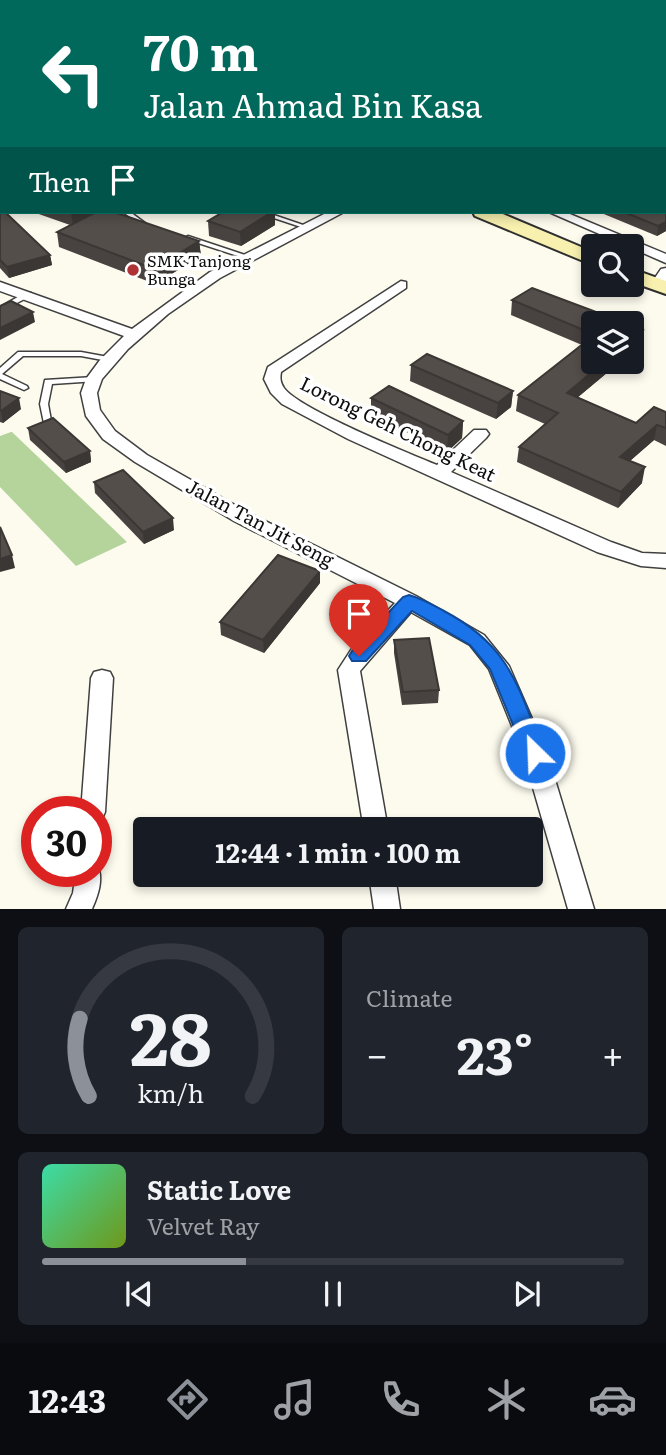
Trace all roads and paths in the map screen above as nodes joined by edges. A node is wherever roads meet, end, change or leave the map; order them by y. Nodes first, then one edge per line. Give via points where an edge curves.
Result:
1 (128, 214) edge
2 (265, 214) edge
3 (334, 214) edge
4 (487, 214) edge
5 (560, 214) edge
6 (148, 225) edge
7 (306, 227) junction
8 (184, 237) edge
9 (581, 254) edge
10 (246, 257) junction
11 (666, 259) edge
12 (644, 278) edge
13 (663, 282) edge
14 (401, 285) dead end
15 (0, 286) edge
16 (29, 295) junction
17 (0, 310) edge
18 (134, 335) junction
19 (108, 359) junction
20 (0, 374) edge
21 (94, 380) junction
22 (24, 388) dead end
23 (48, 426) edge
24 (480, 434) dead end
25 (438, 474) junction
26 (666, 561) edge
27 (409, 601) junction
28 (102, 678) dead end
29 (94, 796) edge
30 (374, 817) edge
31 (87, 887) edge
32 (384, 887) edge
33 (79, 909) edge
34 (387, 909) edge
35 (581, 909) edge

1 - 6 lane
2 - 7 lane
3 - 7 street
4 - 9 main road
5 - 11 street
7 - 10 street
8 - 10 lane
10 - 18 street
12 - 13 main road
14 - 25 street, Lorong Geh Chong Keat via 289,358 274,370 272,379 288,401
15 - 16 street
16 - 17 lane
16 - 18 street
18 - 19 street
19 - 20 lane via 21,354
19 - 21 street
20 - 22 lane
21 - 23 lane via 48,382 44,404
21 - 27 street, Jalan Tan Jit Seng via 89,392 91,410 120,444 204,496
24 - 25 street
25 - 26 street, Lorong Geh Chong Keat via 614,551
27 - 30 street via 349,670
27 - 35 street, Jalan Tan Jit Seng via 477,640 498,666 535,753
28 - 29 street
31 - 33 street
32 - 34 street

